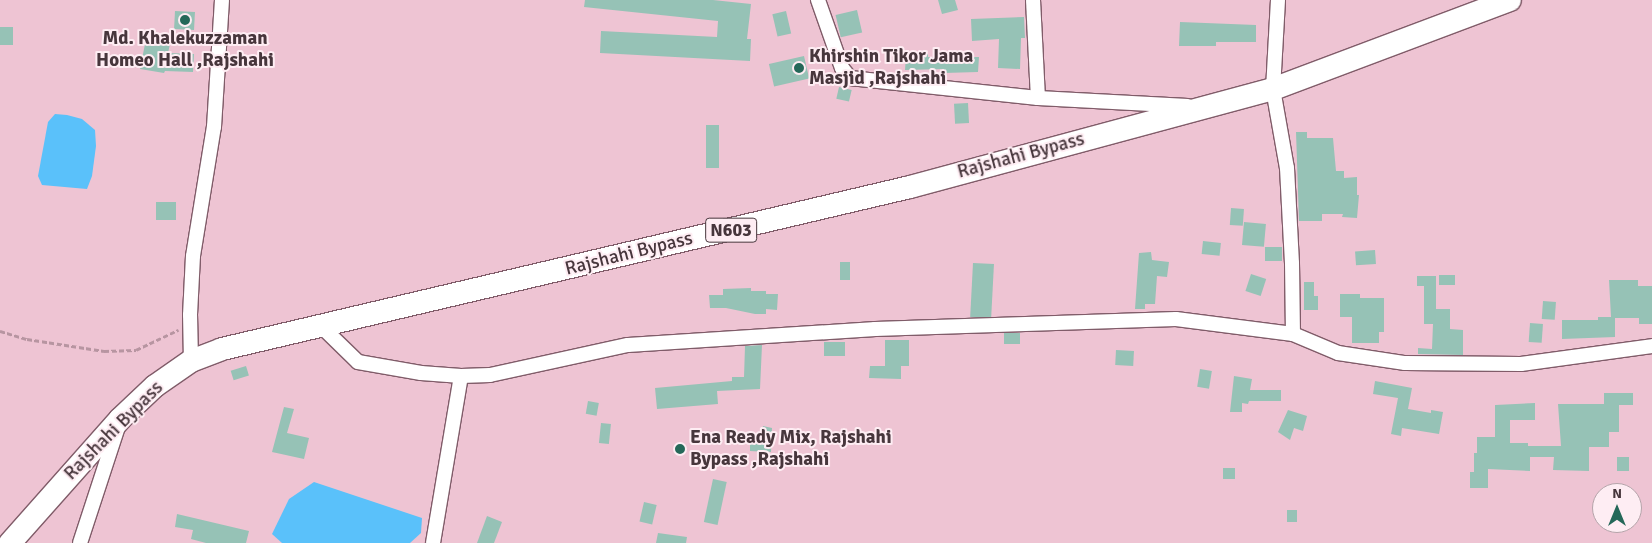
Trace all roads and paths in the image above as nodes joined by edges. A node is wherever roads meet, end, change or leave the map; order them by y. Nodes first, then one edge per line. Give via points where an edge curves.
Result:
1 (222, 0) edge
2 (818, 0) edge
3 (1033, 0) edge
4 (1278, 0) edge
5 (1510, 0) edge
6 (1273, 88) junction
7 (1038, 98) junction
8 (1198, 107) junction
9 (190, 316) junction
10 (322, 327) junction
11 (0, 332) edge
12 (1292, 334) junction
13 (1652, 346) edge
14 (191, 361) junction
15 (461, 376) junction
16 (120, 419) junction
17 (10, 543) edge
18 (80, 543) edge
19 (433, 543) edge

1 - 9 street via 214,127 194,256
2 - 7 street via 842,68 850,78
3 - 7 street
4 - 6 street
5 - 6 highway, Rajshahi Bypass / N603
6 - 8 highway, Rajshahi Bypass / N603
6 - 12 street via 1287,168
7 - 8 street
8 - 10 highway, Rajshahi Bypass / N603 via 910,187
9 - 11 path via 181,328 136,350 104,351
9 - 14 street
10 - 14 highway, Rajshahi Bypass / N603 via 222,349
10 - 15 street via 358,362
12 - 13 street via 1338,353 1405,363 1521,364
12 - 15 street via 1176,319 875,329 628,345 490,375
14 - 16 highway, Rajshahi Bypass / N603 via 154,386
15 - 19 street
16 - 17 highway, Rajshahi Bypass / N603
16 - 18 street

